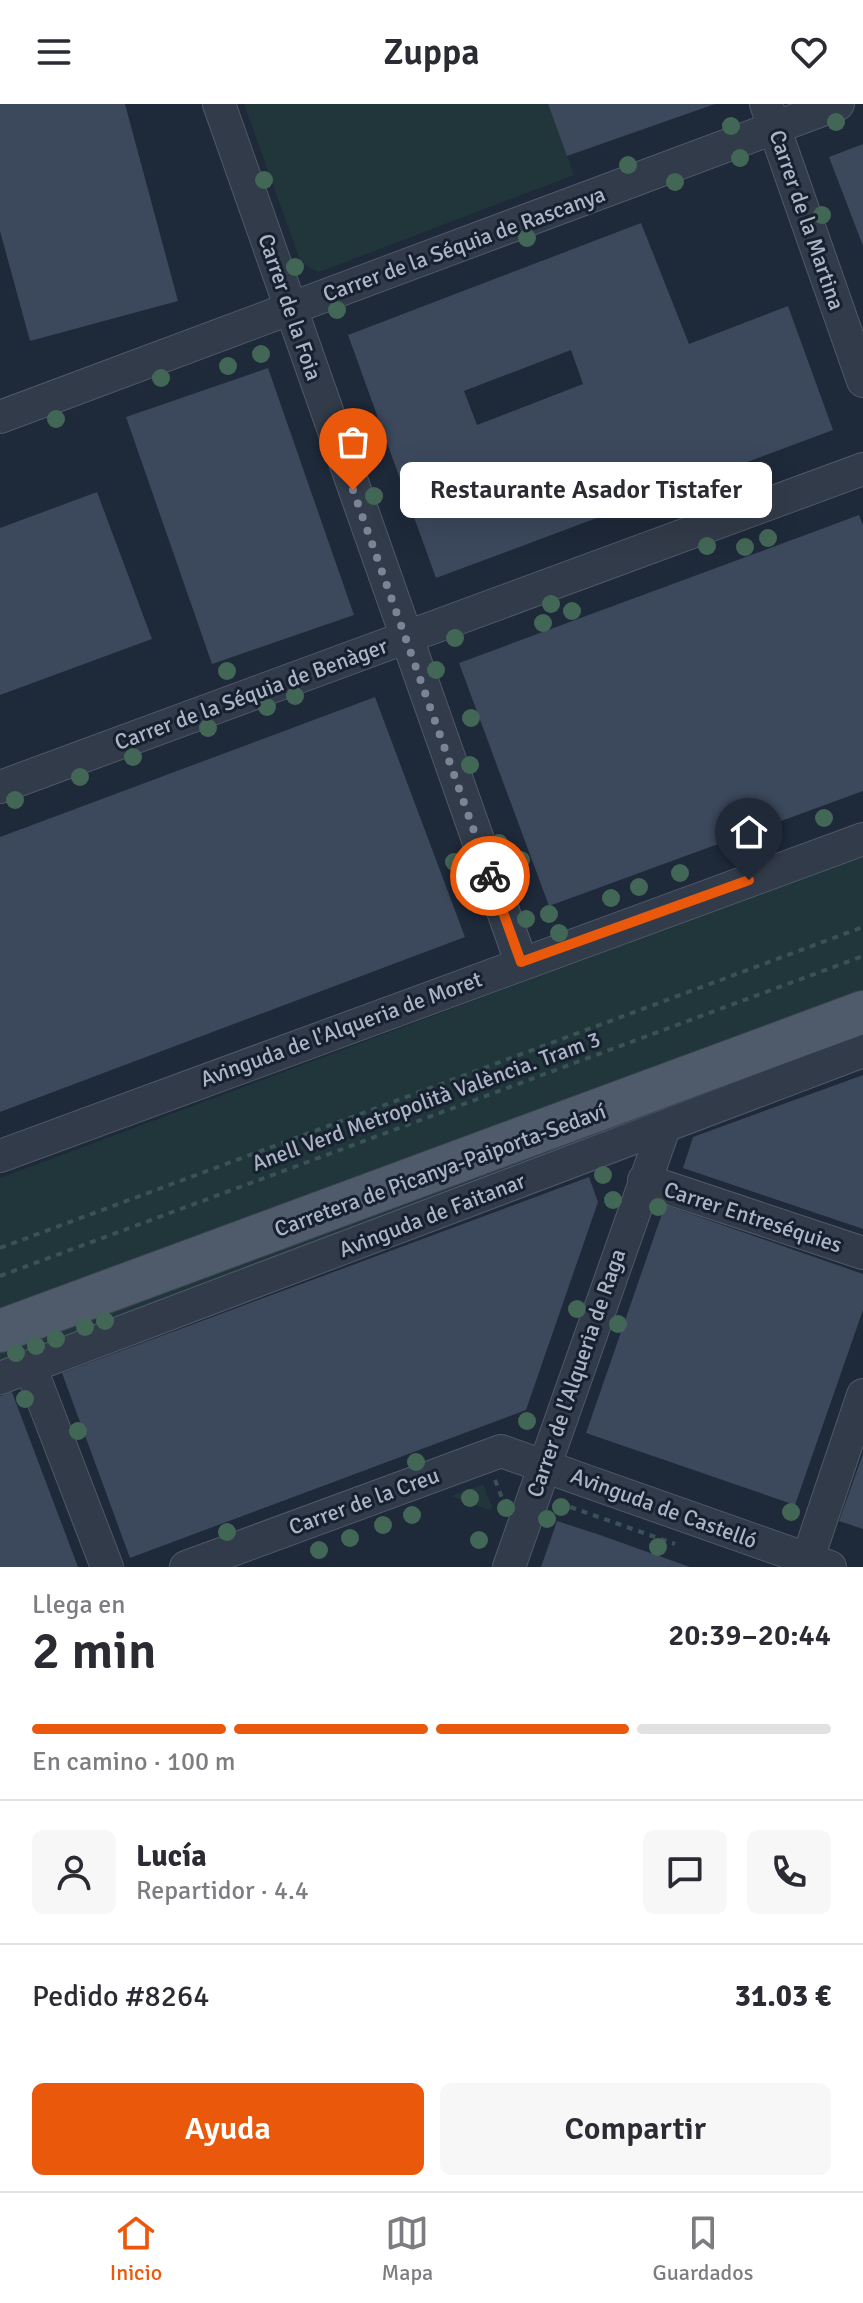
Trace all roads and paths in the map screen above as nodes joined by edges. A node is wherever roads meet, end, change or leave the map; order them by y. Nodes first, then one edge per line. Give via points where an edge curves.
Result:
1 (219, 104) edge
2 (838, 104) edge
3 (770, 116) edge
4 (290, 308) junction
5 (863, 381) edge
6 (0, 417) edge
7 (863, 469) edge
8 (405, 637) junction
9 (0, 787) edge
10 (863, 839) edge
11 (863, 927) edge
12 (863, 956) edge
13 (521, 962) junction
14 (863, 1012) edge
15 (863, 1051) edge
16 (664, 1128) junction
17 (609, 1148) junction
18 (0, 1156) edge
19 (644, 1180) junction
20 (0, 1248) edge
21 (863, 1253) edge
22 (0, 1276) edge
23 (8, 1328) edge
24 (15, 1372) edge
25 (863, 1395) edge
26 (544, 1465) junction
27 (564, 1505) dead end
28 (682, 1546) dead end
29 (814, 1565) edge
30 (107, 1567) edge
31 (186, 1567) edge
32 (509, 1567) edge

1 - 4 street, Carrer de la Foia
2 - 3 street, Carrer de la Séquia de Rascanya
3 - 4 street, Carrer de la Séquia de Rascanya
3 - 5 street, Carrer de la Martina
4 - 6 street, Carrer de la Séquia de Rascanya
4 - 8 street, Carrer de la Foia
7 - 8 street, Carrer de la Séquia de Benàger
8 - 9 street, Carrer de la Séquia de Benàger
8 - 13 street, Carrer de la Foia
10 - 13 street, Avinguda de l'Alqueria de Moret
11 - 20 path
12 - 22 path, Anell Verd Metropolità València. Tram 3
13 - 18 street, Avinguda de l'Alqueria de Moret
14 - 23 main road, Carretera de Picanya-Paiporta-Sedaví
15 - 16 street, Avinguda de Faitanar
16 - 17 street, Avinguda de Faitanar
16 - 19 street, Carrer de l'Alqueria de Raga
17 - 19 street via 627,1159
17 - 24 street, Avinguda de Faitanar
19 - 21 street, Carrer Entreséquies
19 - 26 street, Carrer de l'Alqueria de Raga
24 - 30 street
25 - 29 street
26 - 29 street, Avinguda de Castelló
26 - 31 street, Carrer de la Creu via 501,1451
26 - 32 street, Carrer de l'Alqueria de Raga
27 - 28 path

